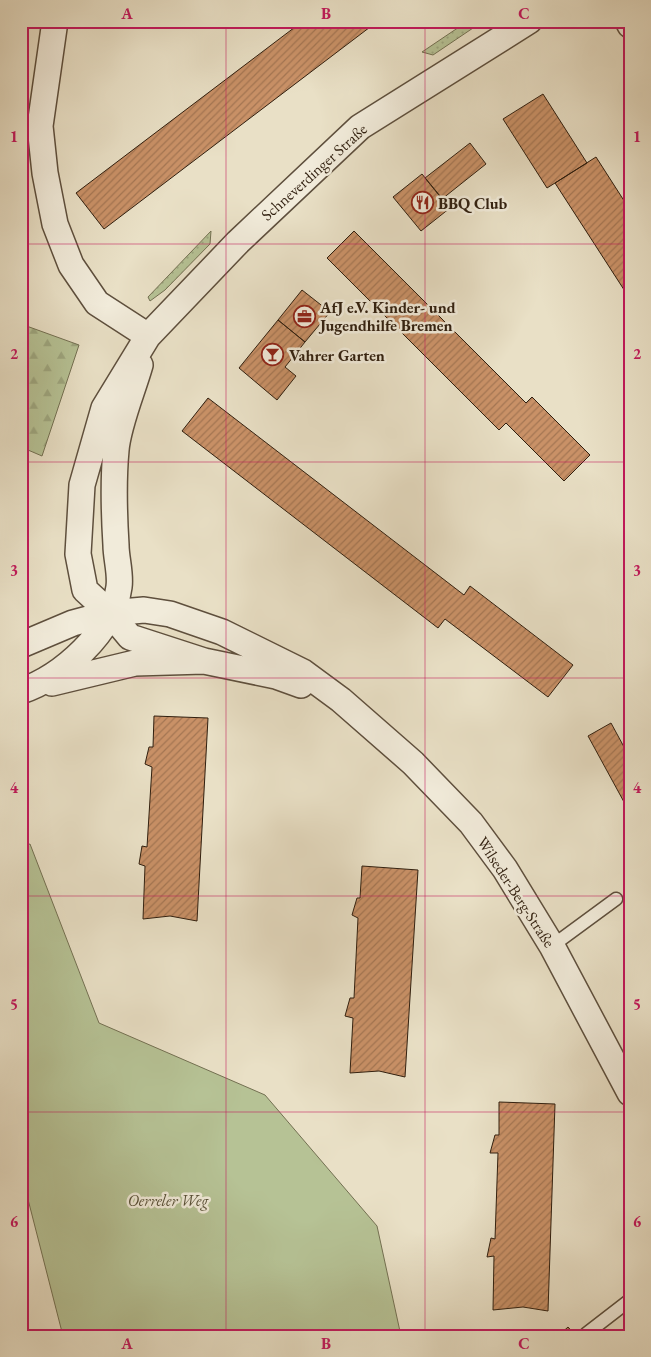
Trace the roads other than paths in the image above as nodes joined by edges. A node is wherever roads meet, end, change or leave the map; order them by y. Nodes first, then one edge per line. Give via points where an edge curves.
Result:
1 (55, 21) edge
2 (529, 21) edge
3 (628, 21) edge
4 (630, 25) edge
5 (148, 336) junction
6 (110, 613) junction
7 (21, 645) edge
8 (204, 661) junction
9 (29, 689) edge
10 (341, 700) junction
11 (616, 900) dead end
12 (552, 946) junction
13 (630, 1093) edge
14 (630, 1300) edge
15 (586, 1334) dead end

1 - 5 street via 40,126 55,224 71,265 97,303
2 - 5 street, Schneverdinger Straße via 360,128 238,242
3 - 4 street
5 - 6 street, Schneverdinger Straße via 116,446 113,496 119,587
5 - 6 street, Schneverdinger Straße via 104,408 82,485 78,554 85,590
6 - 7 street via 73,623
6 - 8 street, Wilseder-Berg-Straße via 130,637
6 - 9 street via 99,634 71,663
6 - 10 street, Wilseder-Berg-Straße via 144,610 170,614 222,632 304,672
8 - 9 street, Wilseder-Berg-Straße via 135,663
8 - 10 street, Wilseder-Berg-Straße via 276,676
10 - 12 street, Wilseder-Berg-Straße via 414,763 471,823 505,869
11 - 12 lane
12 - 13 street, Wilseder-Berg-Straße
14 - 15 lane

